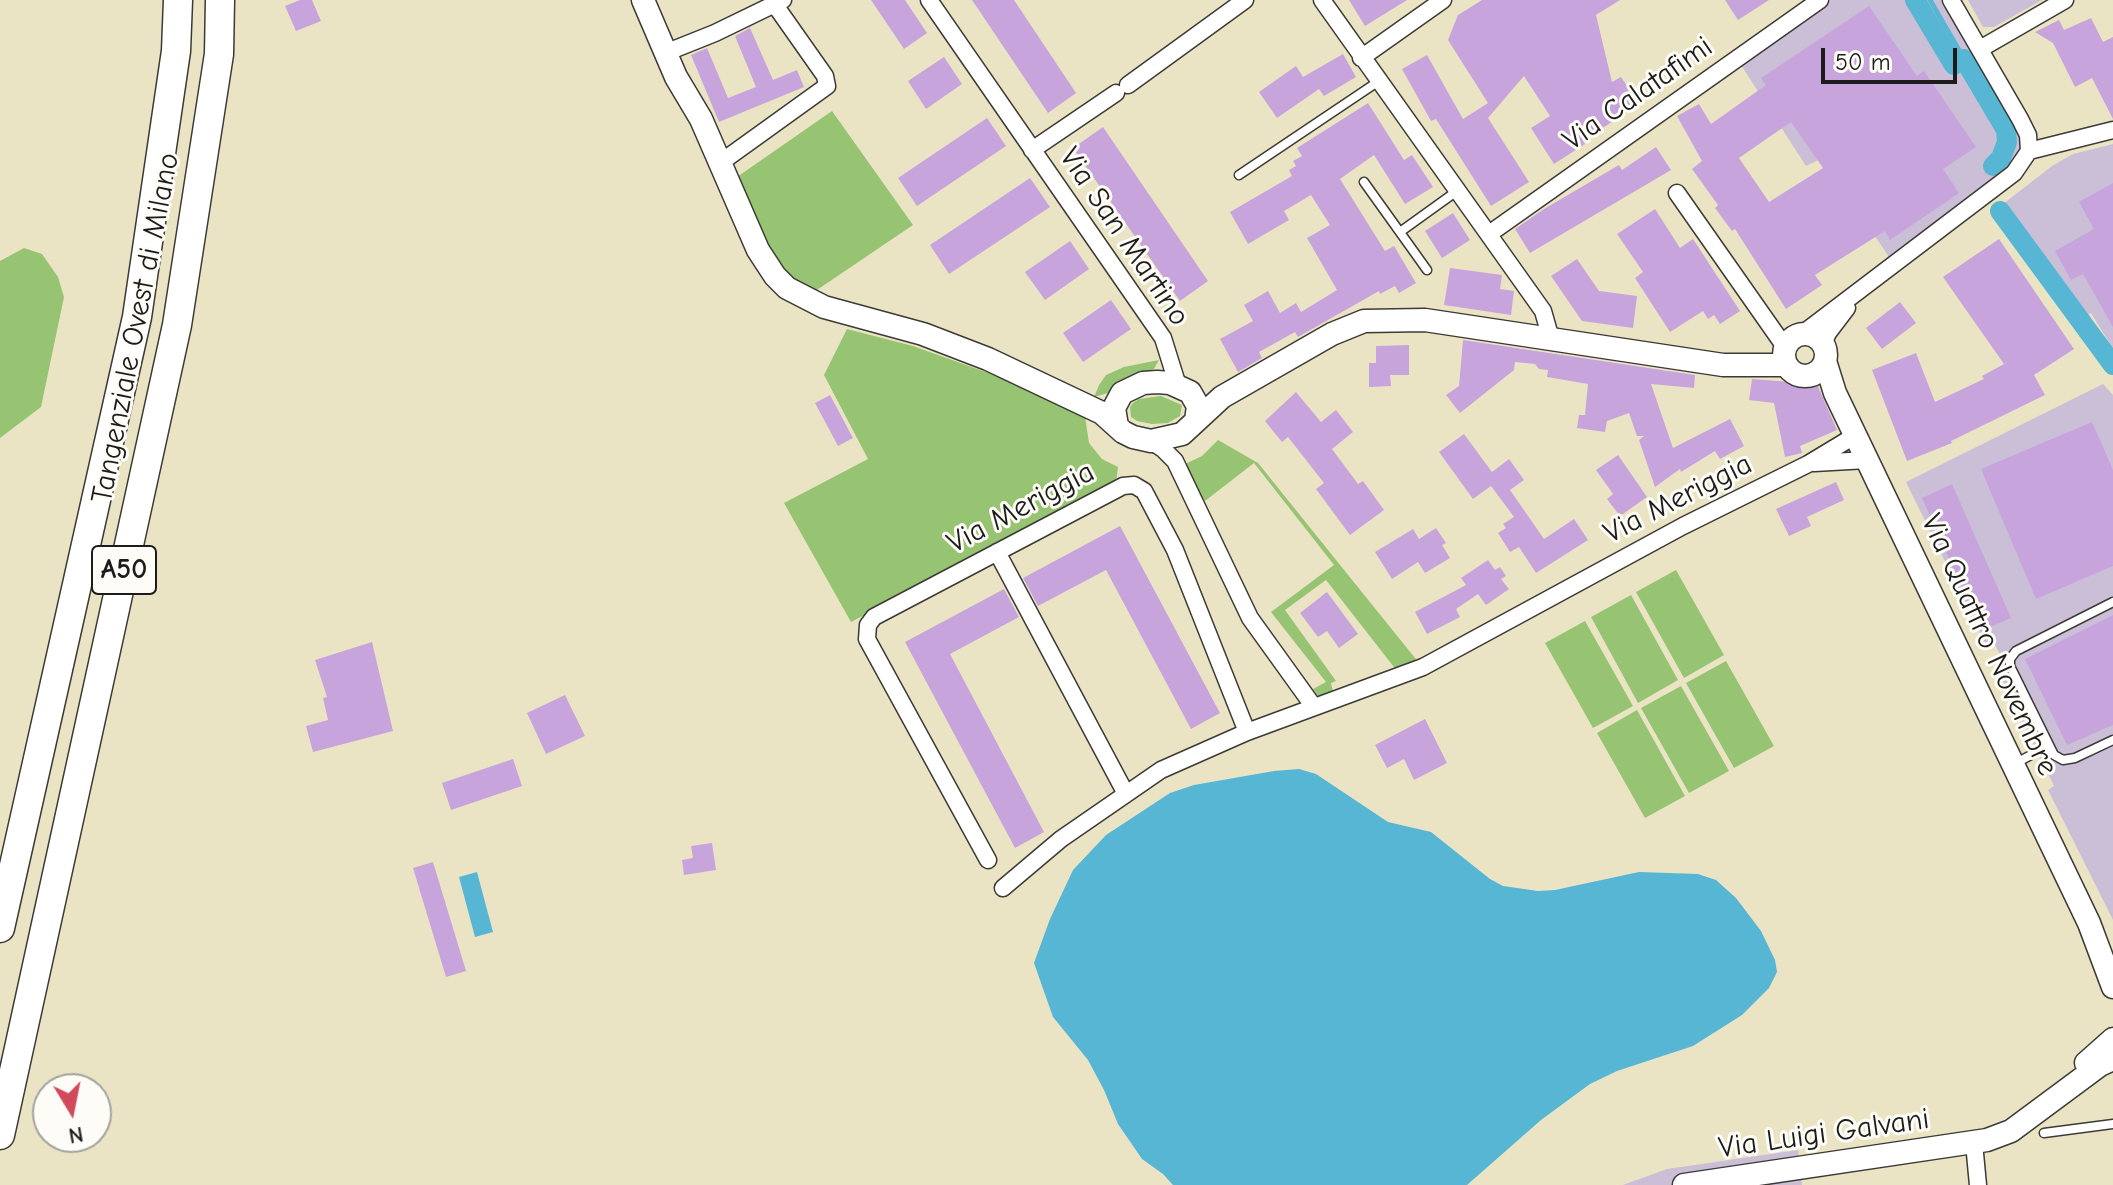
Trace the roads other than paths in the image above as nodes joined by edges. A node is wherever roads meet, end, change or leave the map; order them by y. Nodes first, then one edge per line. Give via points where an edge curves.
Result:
1 (178, 0) edge
2 (220, 0) edge
3 (643, 0) edge
4 (929, 0) edge
5 (1245, 0) edge
6 (1322, 0) edge
7 (1443, 0) edge
8 (1820, 0) edge
9 (1951, 0) edge
10 (2065, 0) edge
11 (779, 2) edge
12 (1980, 49) junction
13 (665, 53) junction
14 (1361, 58) junction
15 (1379, 81) junction
16 (2113, 130) edge
17 (1032, 150) junction
18 (2029, 151) junction
19 (720, 163) junction
20 (1239, 175) dead end
21 (1364, 182) dead end
22 (1457, 191) junction
23 (1677, 193) dead end
24 (1400, 232) junction
25 (1489, 234) junction
26 (1427, 270) dead end
27 (1866, 285) junction
28 (1551, 339) junction
29 (1790, 349) junction
30 (1821, 359) junction
31 (1177, 389) junction
32 (1222, 397) junction
33 (1117, 400) junction
34 (1083, 403) junction
35 (1117, 426) junction
36 (1189, 428) junction
37 (1856, 435) junction
38 (1151, 441) junction
39 (1867, 460) junction
40 (1175, 461) junction
41 (1808, 464) junction
42 (997, 552) junction
43 (2113, 602) edge
44 (1314, 707) junction
45 (1247, 732) junction
46 (2113, 740) edge
47 (2048, 746) junction
48 (2012, 765) junction
49 (1126, 794) junction
50 (988, 860) dead end
51 (1003, 888) dead end
52 (2089, 923) junction
53 (0, 928) edge
54 (2113, 961) edge
55 (2113, 987) edge
56 (2113, 1039) edge
57 (2113, 1059) edge
58 (2113, 1124) edge
59 (2044, 1133) dead end
60 (0, 1135) edge
61 (1980, 1142) junction
62 (1684, 1185) edge
63 (1978, 1185) edge

1 - 53 highway, Tangenziale Ovest di Milano / A50 via 176,51 137,317
2 - 60 highway, Tangenziale Ovest di Milano / A50 via 219,54 177,325
3 - 13 street
4 - 17 street, Via San Martino
5 - 17 street, Via San Martino
6 - 14 street
7 - 14 street
8 - 25 street, Via Calatafimi
9 - 12 street
10 - 12 street
11 - 13 street
11 - 19 street via 827,86
12 - 18 street via 2028,135
13 - 19 street
14 - 15 street
15 - 20 lane
15 - 22 street
16 - 18 street
17 - 31 street, Via San Martino via 1163,338
18 - 27 street via 2014,173
19 - 34 street via 758,250 787,288 824,307 923,334 988,359
21 - 24 lane
22 - 24 lane
22 - 25 street
23 - 29 street
24 - 26 lane
25 - 28 street via 1543,311
27 - 29 street
27 - 30 street via 1836,321
28 - 29 street via 1723,365 1763,363
28 - 32 street via 1425,320 1364,321
29 - 30 street via 1815,337
29 - 30 street via 1790,370 1802,376
30 - 37 street, Via Quattro Novembre
31 - 32 street
31 - 33 street via 1131,386
31 - 36 street via 1199,413
32 - 36 street
33 - 34 street
33 - 35 street
34 - 35 street
35 - 38 street
36 - 38 street
36 - 40 street via 1177,443
37 - 39 street, Via Quattro Novembre
37 - 41 street, Via Meriggia
38 - 40 street
39 - 41 street, Via Meriggia
39 - 48 street, Via Quattro Novembre
40 - 44 street via 1250,618
41 - 44 street, Via Meriggia via 1423,667
42 - 45 street, Via Meriggia via 1123,486 1144,491 1175,550
42 - 49 street
42 - 50 street, Via Meriggia via 874,617 867,639
43 - 47 lane via 2026,645 2010,659
44 - 45 street, Via Meriggia
45 - 49 street via 1178,761
46 - 47 lane via 2063,760
47 - 48 lane
48 - 52 street, Via Quattro Novembre
49 - 51 street
52 - 54 street, Via Quattro Novembre
52 - 55 street, Via Quattro Novembre
56 - 61 street
57 - 61 street via 2011,1131
58 - 59 lane
61 - 62 street, Via Luigi Galvani
61 - 63 street

